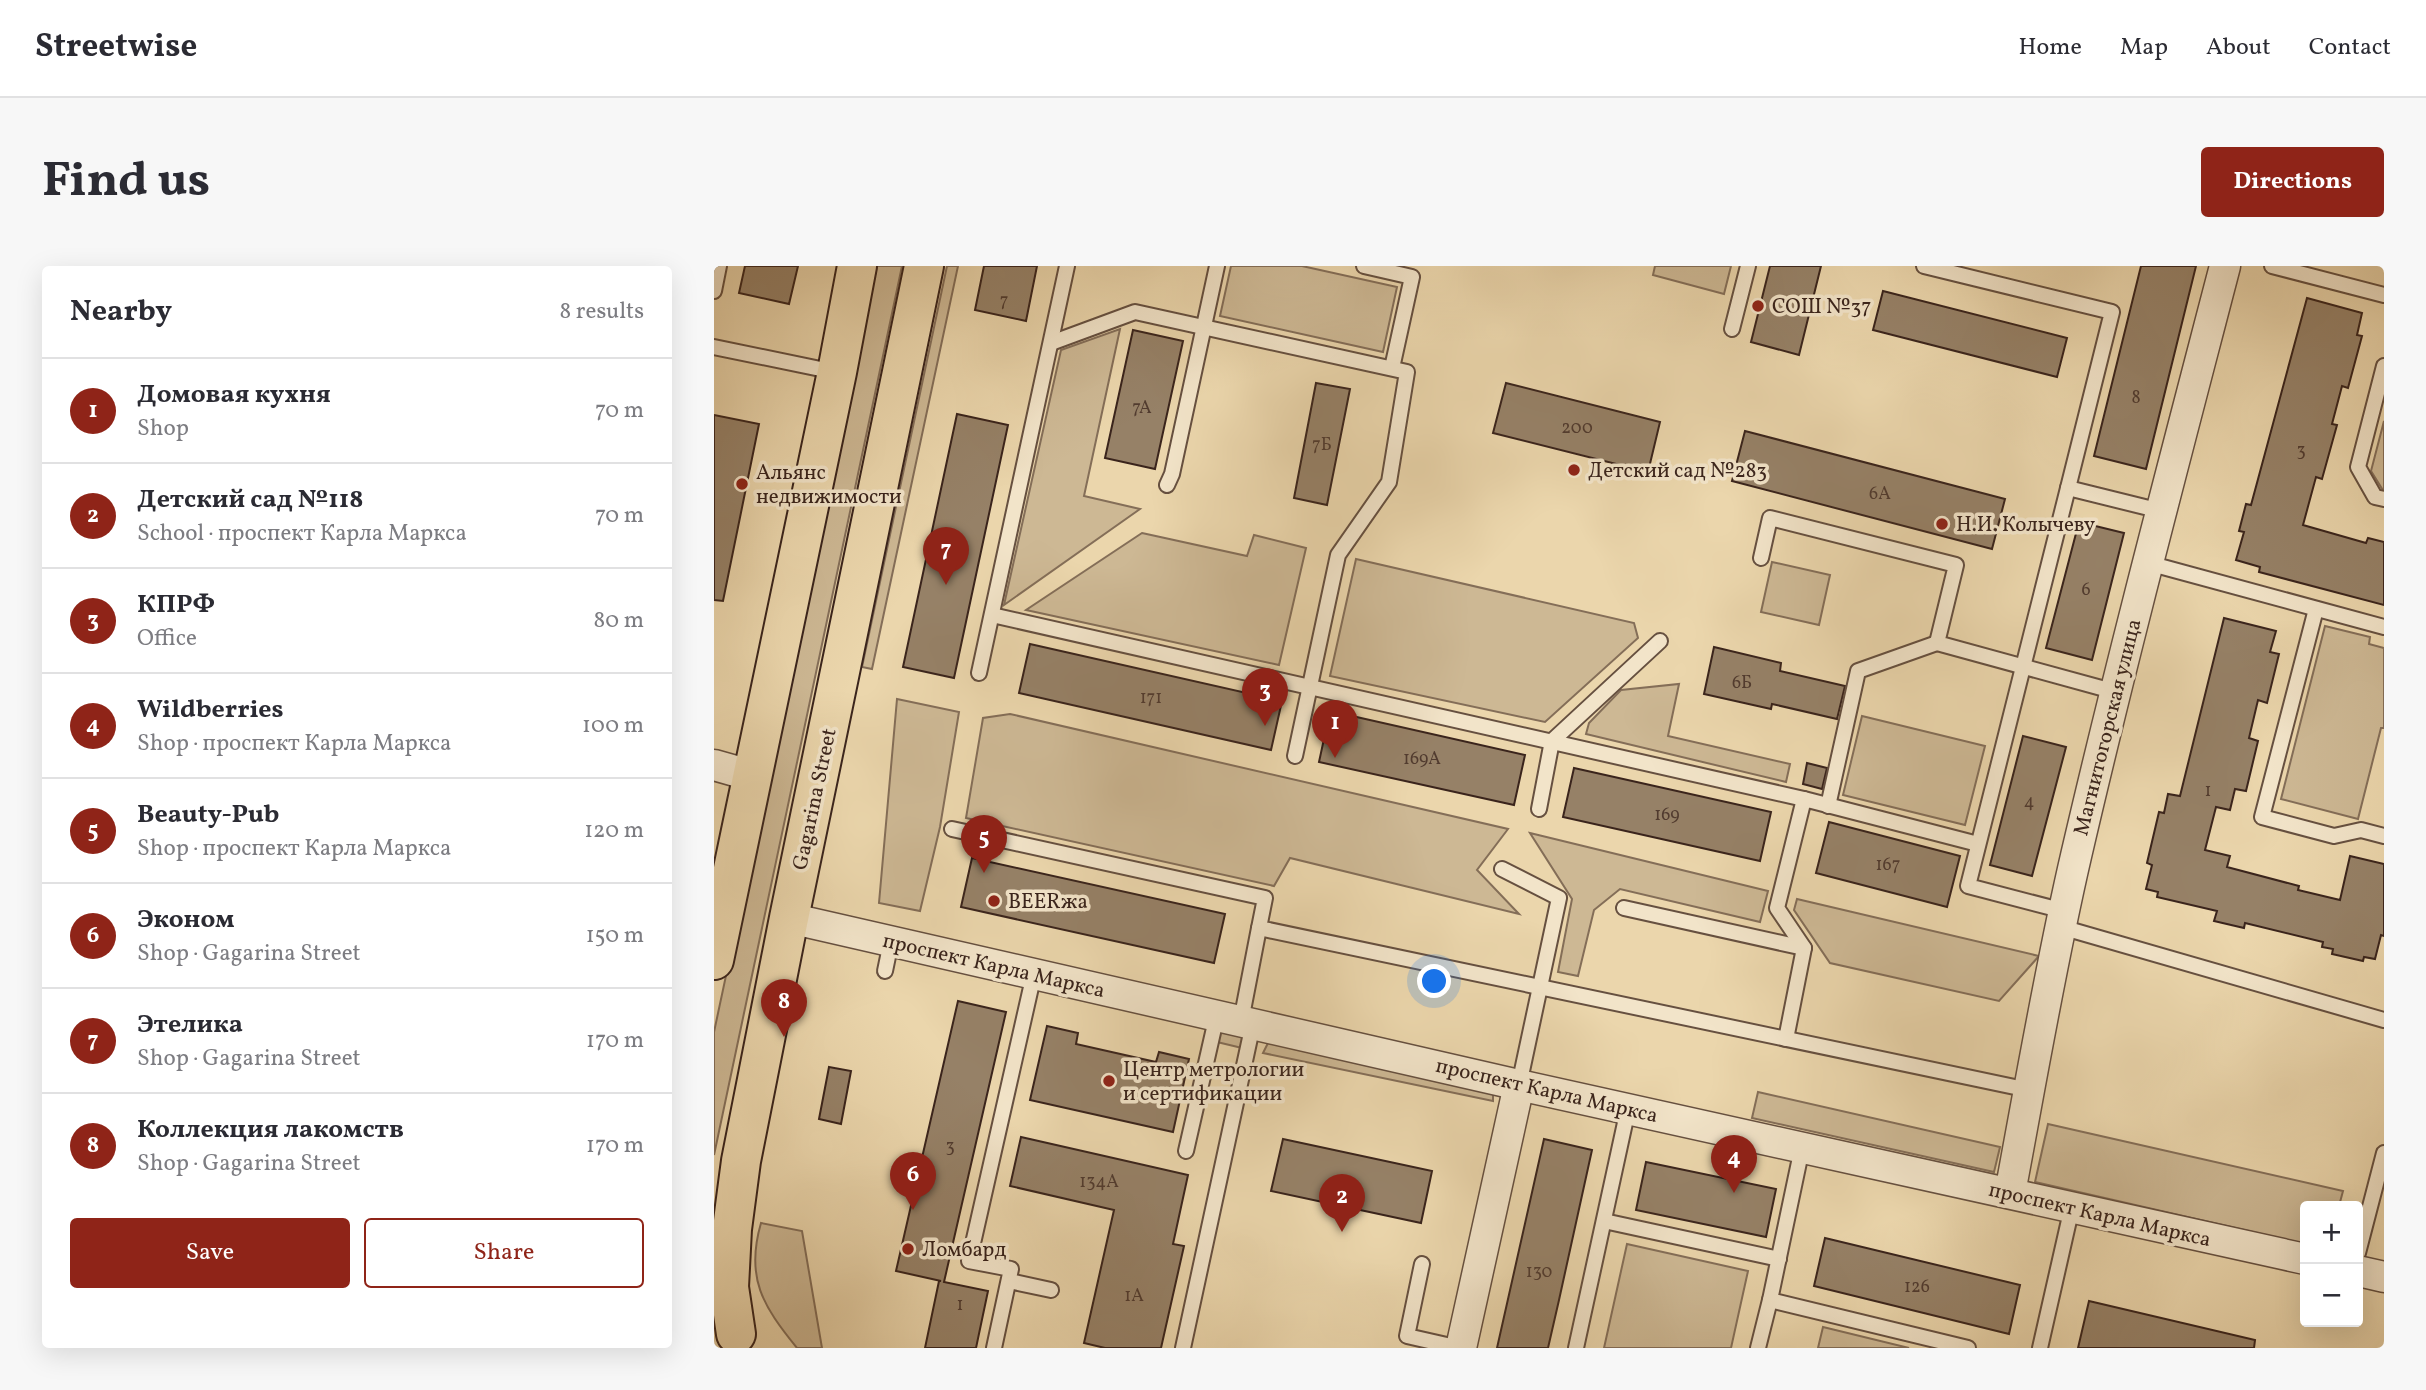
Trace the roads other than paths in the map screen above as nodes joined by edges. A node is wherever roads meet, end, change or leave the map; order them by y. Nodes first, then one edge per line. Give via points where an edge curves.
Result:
1 (719, 266) edge
2 (857, 266) edge
3 (924, 266) edge
4 (1067, 266) edge
5 (1217, 266) edge
6 (1364, 266) edge
7 (1748, 266) edge
8 (1924, 266) edge
9 (2225, 266) edge
10 (2272, 266) edge
11 (714, 291) edge
12 (2384, 295) edge
13 (1203, 327) junction
14 (1732, 329) dead end
15 (1051, 343) junction
16 (714, 347) edge
17 (2384, 366) edge
18 (1392, 368) junction
19 (837, 372) junction
20 (1167, 485) dead end
21 (2068, 488) junction
22 (2384, 499) edge
23 (2161, 511) junction
24 (1761, 558) dead end
25 (2148, 563) junction
26 (2316, 609) junction
27 (992, 615) junction
28 (2384, 627) edge
29 (1660, 641) dead end
30 (1937, 643) junction
31 (2023, 666) junction
32 (979, 673) dead end
33 (1310, 687) junction
34 (2116, 692) junction
35 (1552, 741) junction
36 (1294, 756) dead end
37 (714, 765) edge
38 (753, 776) junction
39 (1804, 799) junction
40 (1828, 806) junction
41 (1539, 809) dead end
42 (951, 829) dead end
43 (2384, 836) edge
44 (1978, 844) junction
45 (1502, 869) dead end
46 (1624, 908) dead end
47 (789, 918) junction
48 (2062, 919) junction
49 (1259, 928) junction
50 (1804, 948) junction
51 (714, 960) edge
52 (1034, 974) junction
53 (1541, 987) junction
54 (1237, 1020) junction
55 (2384, 1020) edge
56 (1786, 1039) junction
57 (1519, 1085) junction
58 (2029, 1090) junction
59 (1628, 1109) junction
60 (1802, 1148) junction
61 (1186, 1151) dead end
62 (2384, 1153) edge
63 (2010, 1193) junction
64 (2071, 1207) junction
65 (1604, 1221) junction
66 (2363, 1234) edge
67 (2300, 1258) edge
68 (1779, 1259) junction
69 (1422, 1264) dead end
70 (2363, 1272) edge
71 (2384, 1277) edge
72 (1009, 1281) junction
73 (1051, 1290) dead end
74 (1770, 1300) junction
75 (733, 1331) edge
76 (994, 1348) edge
77 (1183, 1348) edge
78 (1461, 1348) edge
79 (1576, 1348) edge
80 (1759, 1348) edge
81 (1968, 1348) edge
82 (2040, 1348) edge

1 - 11 lane
2 - 19 main road
3 - 47 main road, Gagarina Street
4 - 15 lane
5 - 13 lane
6 - 18 lane via 1412,277
7 - 14 lane
8 - 21 lane via 2112,312
9 - 23 street, Магнитогорская улица
10 - 12 lane
13 - 15 lane via 1135,312
13 - 18 lane
13 - 20 lane
15 - 27 lane
16 - 19 lane
17 - 22 lane via 2358,467 2375,497
18 - 33 lane via 1408,372 1389,482 1338,555
19 - 38 main road
21 - 23 lane
21 - 31 lane
23 - 25 street, Магнитогорская улица
24 - 30 lane via 1770,518 1956,565
25 - 26 lane
25 - 34 street, Магнитогорская улица
26 - 28 lane
26 - 43 lane via 2262,817 2334,836 2361,830
27 - 32 lane
27 - 33 lane
29 - 35 lane
30 - 31 lane
30 - 40 lane via 1855,670
31 - 34 lane
31 - 44 lane
33 - 35 lane
33 - 36 lane
34 - 48 street, Магнитогорская улица
35 - 39 lane
35 - 41 lane
37 - 38 street
38 - 51 main road
39 - 40 lane
39 - 50 lane via 1777,908
40 - 44 lane
42 - 49 lane via 1265,898
44 - 48 lane via 1968,886
45 - 53 lane via 1559,898
46 - 50 lane
47 - 52 street, проспект Карла Маркса via 888,956
47 - 75 main road, Gagarina Street via 741,1161 729,1287
48 - 55 lane
48 - 58 street, Магнитогорская улица
49 - 53 lane
49 - 54 lane
50 - 56 lane
52 - 54 street, проспект Карла Маркса
52 - 72 lane via 969,1261 1011,1269
53 - 56 lane
53 - 57 lane
54 - 57 street, проспект Карла Маркса
54 - 61 lane
54 - 77 lane
56 - 58 lane
57 - 59 street, проспект Карла Маркса
57 - 78 street
58 - 63 street, Магнитогорская улица
59 - 60 street, проспект Карла Маркса
59 - 65 lane
60 - 63 street, проспект Карла Маркса
60 - 68 lane
62 - 66 lane
63 - 64 street, проспект Карла Маркса
64 - 67 street, проспект Карла Маркса
64 - 82 lane
65 - 68 lane
65 - 79 lane
68 - 74 lane
69 - 78 lane via 1406,1336
70 - 71 street
72 - 73 lane
72 - 76 lane
74 - 80 lane
74 - 81 lane

